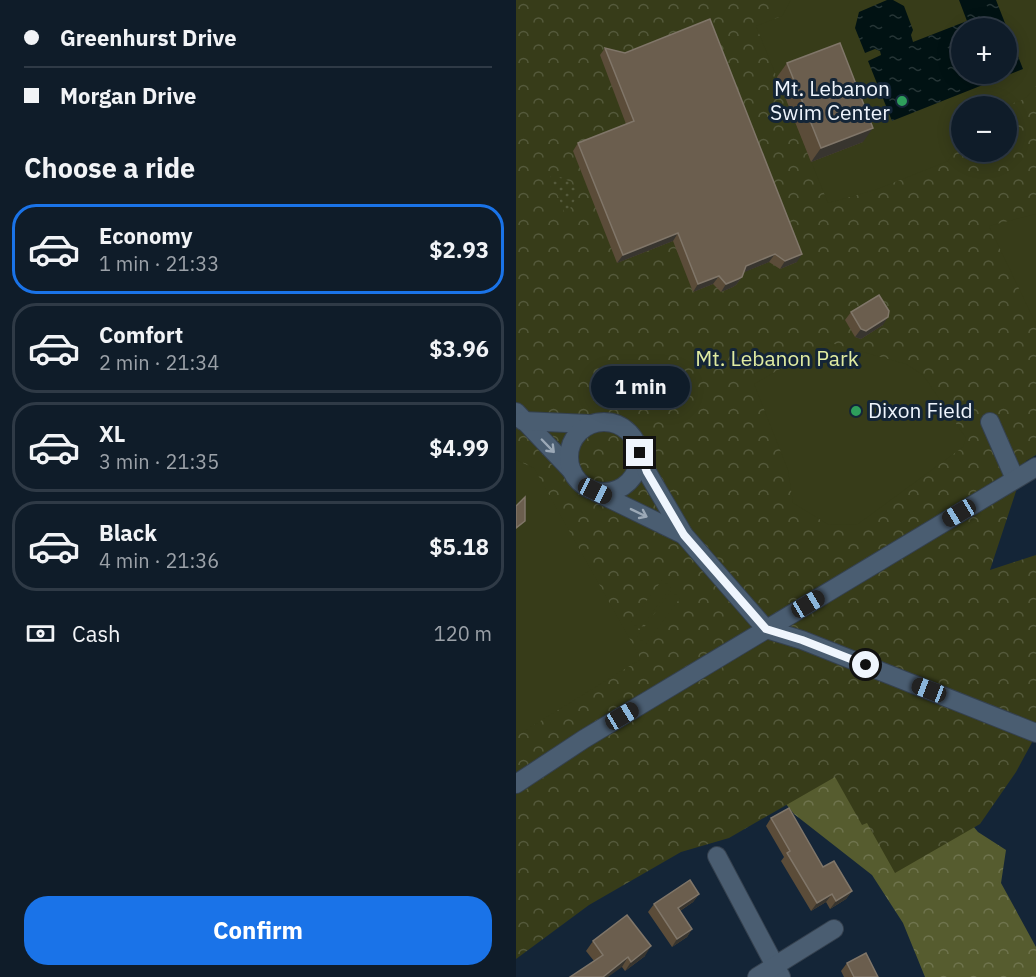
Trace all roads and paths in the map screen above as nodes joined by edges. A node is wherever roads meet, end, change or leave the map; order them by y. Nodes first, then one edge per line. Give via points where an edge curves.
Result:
1 (520, 416) edge
2 (990, 422) dead end
3 (589, 424) junction
4 (640, 453) junction
5 (1036, 467) edge
6 (572, 471) junction
7 (1016, 479) junction
8 (595, 491) junction
9 (684, 535) junction
10 (766, 629) junction
11 (1036, 732) edge
12 (516, 784) edge
13 (717, 856) dead end
14 (834, 929) dead end
15 (779, 972) edge
16 (757, 977) edge

1 - 3 street
1 -> 6 street
2 - 7 street
3 - 4 street via 600,421 622,426 637,442
3 - 6 street via 573,439 569,450
4 - 8 street via 635,475 628,484 618,490
4 - 9 street
5 - 7 street
6 - 8 street via 585,487
7 - 10 street
8 -> 9 street
9 - 10 street
10 - 11 street
10 - 12 street
13 - 15 street
14 - 15 street via 795,952
15 - 16 street

